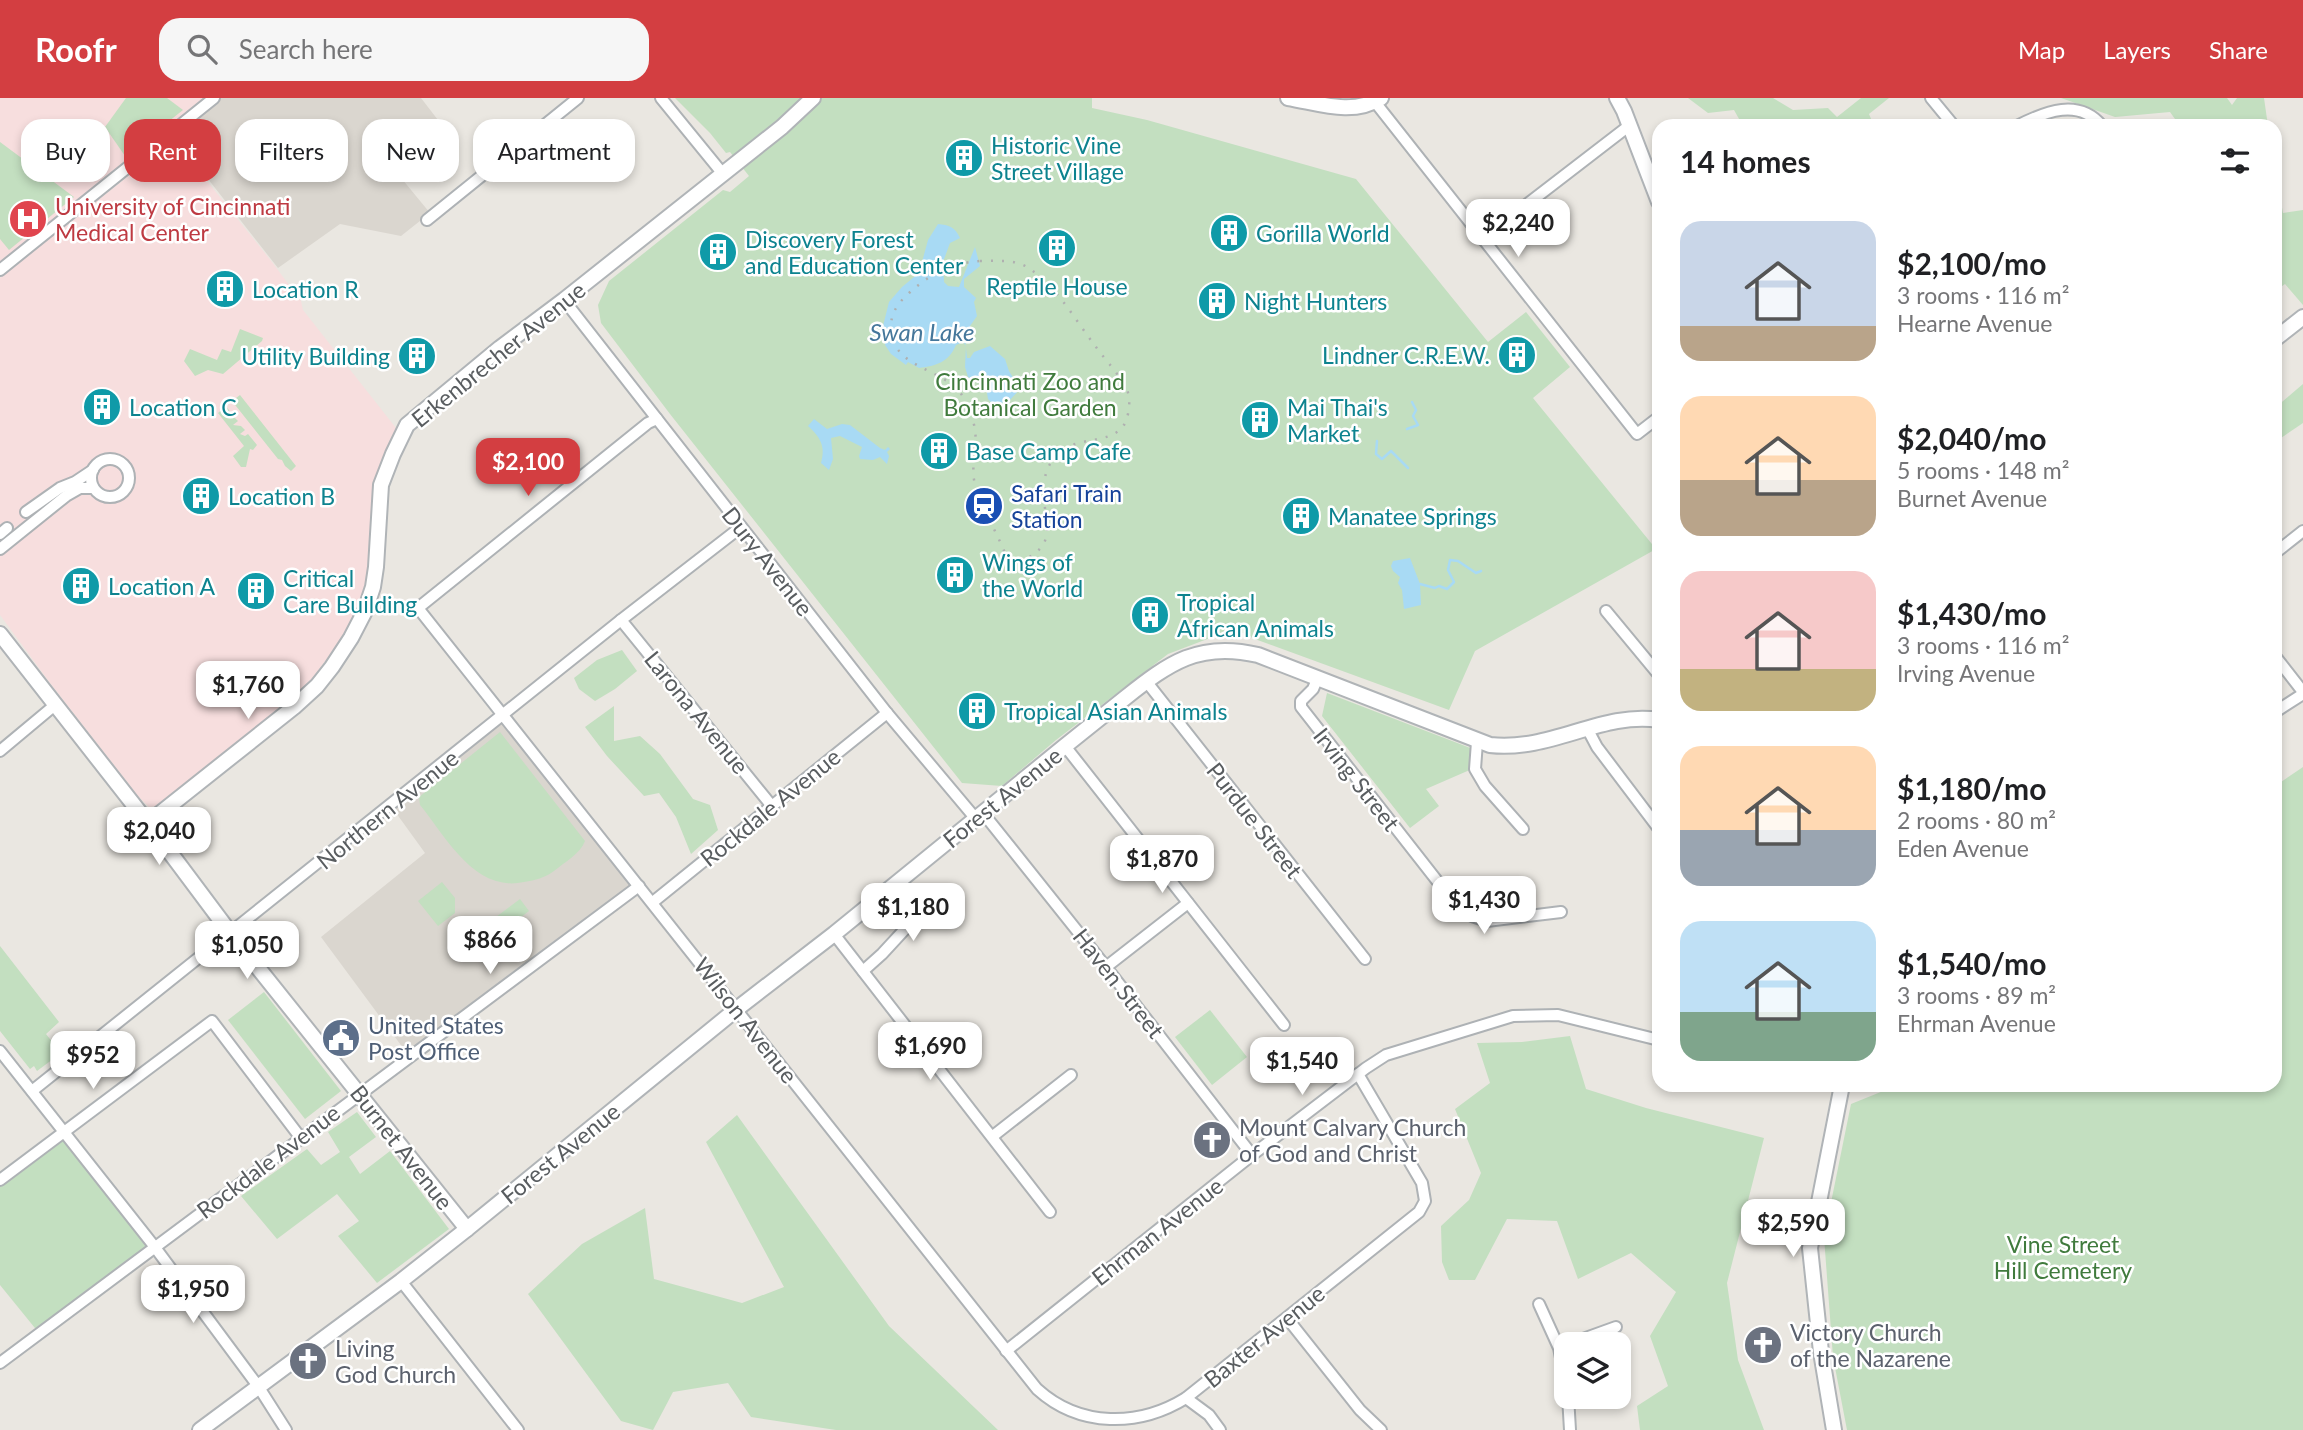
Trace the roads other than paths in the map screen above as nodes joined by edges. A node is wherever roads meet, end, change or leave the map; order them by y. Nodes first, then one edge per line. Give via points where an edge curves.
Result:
1 (214, 98) edge
2 (578, 98) edge
3 (661, 98) edge
4 (813, 98) edge
5 (1288, 98) edge
6 (1617, 98) edge
7 (1931, 98) edge
8 (1378, 100) edge
9 (1949, 119) edge
10 (2032, 119) edge
11 (2096, 119) edge
12 (1630, 125) junction
13 (723, 174) junction
14 (1652, 183) edge
15 (427, 219) dead end
16 (1482, 239) junction
17 (0, 270) edge
18 (564, 300) junction
19 (2303, 317) edge
20 (2282, 334) edge
21 (657, 419) junction
22 (1652, 422) edge
23 (93, 470) junction
24 (93, 488) junction
25 (26, 512) dead end
26 (741, 527) junction
27 (2303, 531) edge
28 (2282, 548) edge
29 (0, 549) edge
30 (1606, 611) dead end
31 (621, 620) junction
32 (0, 634) edge
33 (2282, 665) edge
34 (1652, 667) edge
35 (1318, 677) junction
36 (1146, 681) junction
37 (2303, 693) edge
38 (55, 705) junction
39 (2282, 707) edge
40 (887, 713) junction
41 (503, 715) junction
42 (1652, 719) edge
43 (1588, 730) junction
44 (1477, 741) junction
45 (1065, 746) junction
46 (0, 751) edge
47 (771, 805) junction
48 (979, 816) junction
49 (1652, 820) edge
50 (148, 823) junction
51 (1523, 829) dead end
52 (639, 886) junction
53 (952, 898) dead end
54 (653, 902) junction
55 (1188, 903) junction
56 (1561, 912) dead end
57 (231, 934) junction
58 (834, 934) junction
59 (1365, 959) dead end
60 (1107, 967) junction
61 (863, 971) junction
62 (737, 1008) junction
63 (1284, 1026) dead end
64 (1652, 1038) edge
65 (0, 1051) edge
66 (1358, 1074) junction
67 (1071, 1075) dead end
68 (32, 1091) junction
69 (1839, 1092) edge
70 (359, 1093) junction
71 (64, 1132) junction
72 (993, 1136) junction
73 (300, 1137) junction
74 (1252, 1155) junction
75 (0, 1180) edge
76 (1050, 1212) dead end
77 (467, 1229) junction
78 (154, 1246) junction
79 (401, 1281) junction
80 (1539, 1304) dead end
81 (1287, 1318) junction
82 (1616, 1327) dead end
83 (1556, 1332) edge
84 (1602, 1332) edge
85 (1006, 1351) junction
86 (0, 1363) edge
87 (258, 1386) junction
88 (1186, 1398) junction
89 (1569, 1409) edge
90 (1086, 1416) joint
91 (200, 1430) edge
92 (286, 1430) edge
93 (518, 1430) edge
94 (1220, 1430) edge
95 (1381, 1430) edge
96 (1570, 1430) edge
97 (1834, 1430) edge

1 - 17 street
2 - 15 street
3 - 13 street
4 - 13 street, Erkenbrecher Avenue
5 - 8 street via 1340,108
6 - 12 street
7 - 9 street
8 - 16 street
10 - 11 street via 2072,105
12 - 14 street
12 - 16 street
13 - 18 street, Erkenbrecher Avenue
16 - 22 street via 1637,434
18 - 21 street, Dury Avenue
18 - 50 street, Erkenbrecher Avenue via 407,425 382,485 373,587 365,611 317,686
19 - 20 street
21 - 26 street, Dury Avenue
21 - 41 street, Wilson Avenue via 418,608
23 - 24 street
23 - 24 street via 102,461 114,459 125,465 130,477 127,489 116,497 103,496
23 - 25 street
24 - 29 street via 66,495
26 - 31 street, Northern Avenue
26 - 40 street, Dury Avenue
27 - 28 street
30 - 34 street
31 - 41 street, Northern Avenue
31 - 47 street, Larona Avenue
32 - 38 street, Burnet Avenue
33 - 37 street
35 - 36 street, Forest Avenue via 1258,654 1229,649 1179,660
35 - 44 street, Forest Avenue
35 - 56 street, Irving Street via 1300,701 1301,707 1462,910 1483,920
36 - 45 street, Forest Avenue
36 - 59 street, Purdue Street
37 - 39 street
38 - 46 street
38 - 50 street, Burnet Avenue
40 - 47 street, Rockdale Avenue
40 - 48 street, Dury Avenue
41 - 52 street, Wilson Avenue
41 - 57 street, Northern Avenue
42 - 43 street, Forest Avenue via 1640,717
43 - 44 street, Forest Avenue via 1519,747
43 - 49 street
44 - 51 street via 1475,769
45 - 48 street, Forest Avenue
45 - 55 street
47 - 54 street, Rockdale Avenue
48 - 58 street, Forest Avenue
48 - 60 street, Haven Street
50 - 57 street, Burnet Avenue
52 - 54 street, Wilson Avenue
52 - 70 street, Rockdale Avenue
53 - 61 street via 906,928
54 - 62 street, Wilson Avenue
55 - 60 street
55 - 63 street
57 - 68 street, Northern Avenue
57 - 70 street, Burnet Avenue
58 - 61 street
58 - 62 street, Forest Avenue
60 - 74 street, Haven Street
61 - 72 street
62 - 77 street, Forest Avenue
62 - 85 street, Wilson Avenue
64 - 66 street, Ehrman Avenue via 1559,1015 1513,1016 1386,1055
65 - 68 street
66 - 74 street, Ehrman Avenue
66 - 81 street, Baxter Avenue via 1422,1183 1425,1202
67 - 72 street
68 - 71 street
69 - 97 street via 1810,1248
70 - 73 street, Rockdale Avenue
70 - 77 street, Burnet Avenue
71 - 73 street via 212,1021
71 - 75 street
71 - 78 street
72 - 76 street
73 - 78 street, Rockdale Avenue
74 - 85 street, Ehrman Avenue
77 - 79 street, Forest Avenue
78 - 86 street, Rockdale Avenue
78 - 87 street
79 - 87 street, Forest Avenue
79 - 93 street
80 - 83 street
81 - 88 street, Baxter Avenue
81 - 95 street
82 - 84 street
85 - 90 street, Wilson Avenue via 1044,1395
87 - 91 street, Forest Avenue
87 - 92 street
88 - 90 street, Baxter Avenue via 1146,1417
88 - 94 street
89 - 96 street

